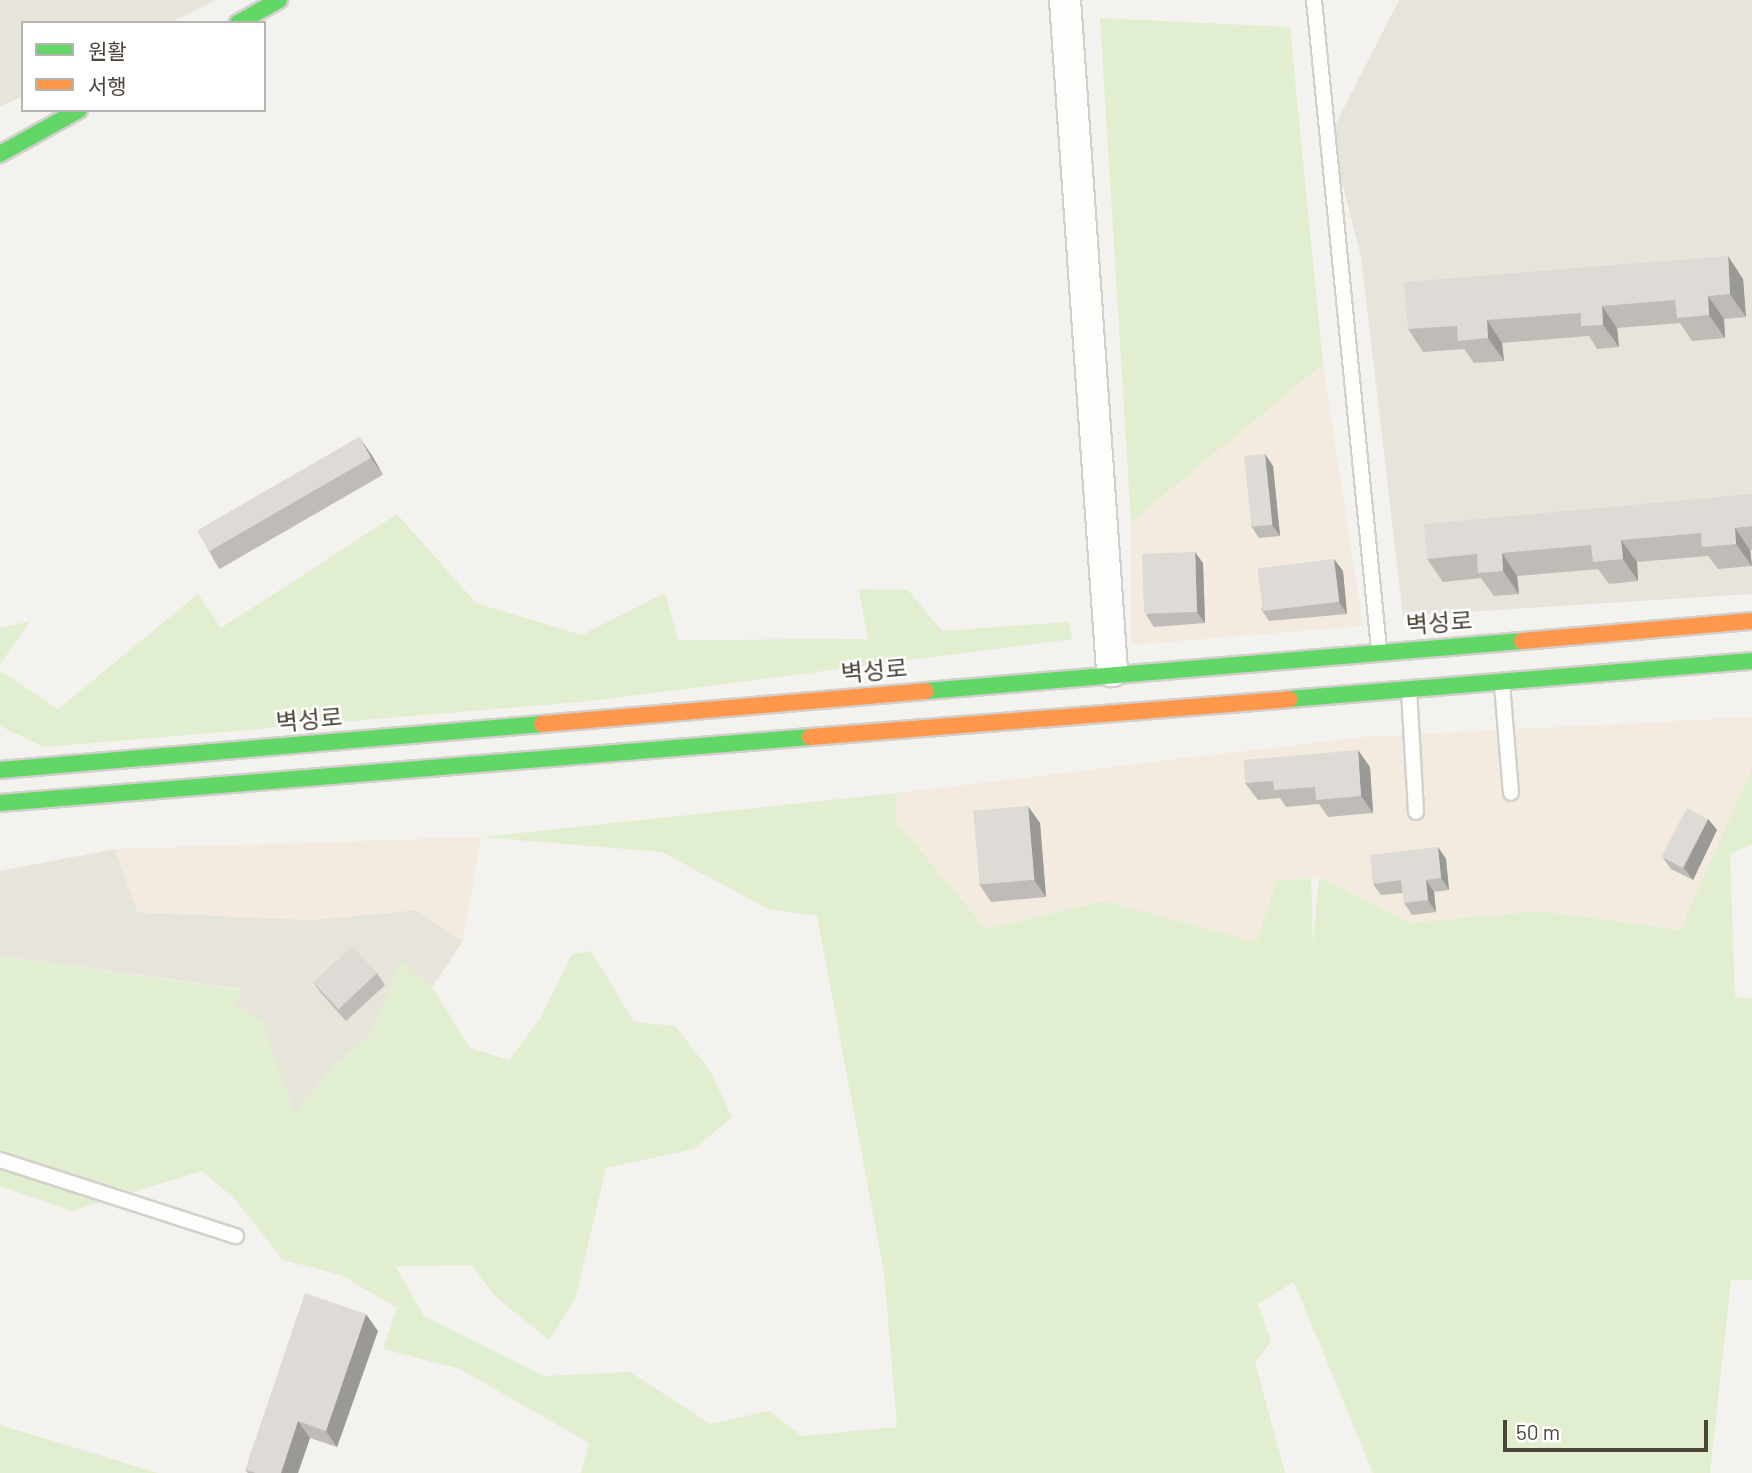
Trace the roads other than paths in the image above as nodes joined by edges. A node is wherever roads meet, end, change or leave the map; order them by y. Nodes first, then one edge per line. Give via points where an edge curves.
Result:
1 (279, 0) edge
2 (1065, 0) edge
3 (1314, 0) edge
4 (241, 21) edge
5 (75, 112) edge
6 (0, 154) edge
7 (1752, 621) edge
8 (1378, 649) junction
9 (1752, 661) edge
10 (1112, 671) junction
11 (1502, 682) junction
12 (1409, 689) junction
13 (0, 769) edge
14 (1511, 793) dead end
15 (0, 803) edge
16 (1416, 812) dead end
17 (0, 1160) edge
18 (236, 1236) dead end

1 - 4 main road
2 - 10 street
3 - 8 lane
5 - 6 main road
7 - 8 main road, 벽성로
8 - 10 main road, 벽성로
9 - 11 main road
10 - 13 main road, 벽성로
11 - 12 main road
11 - 14 lane
12 - 15 main road
12 - 16 lane
17 - 18 lane

